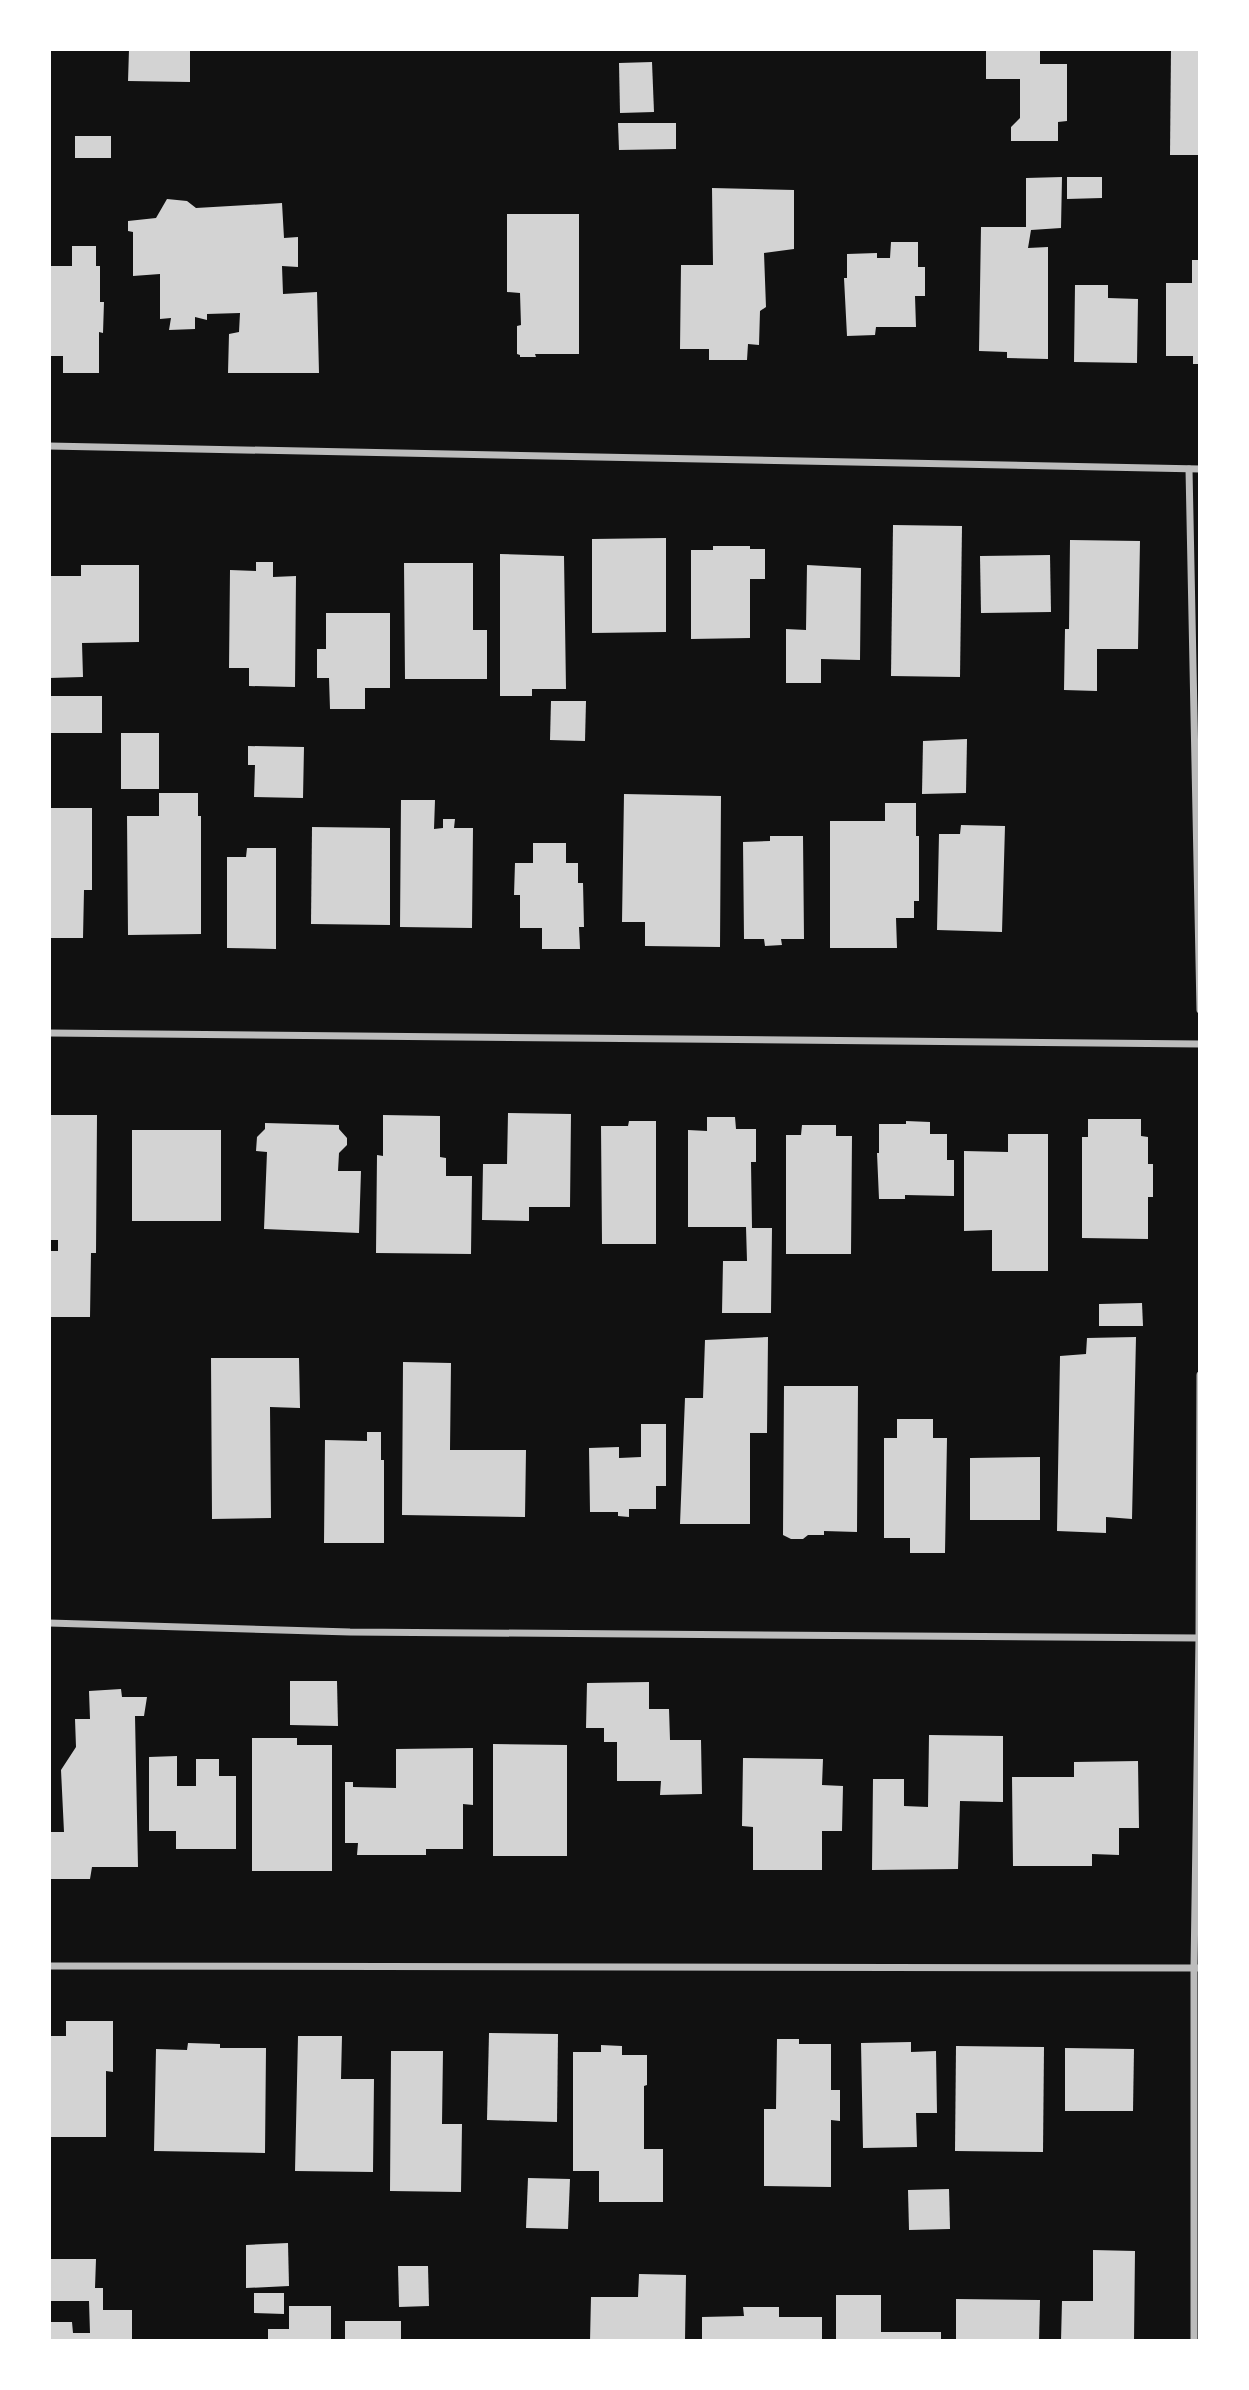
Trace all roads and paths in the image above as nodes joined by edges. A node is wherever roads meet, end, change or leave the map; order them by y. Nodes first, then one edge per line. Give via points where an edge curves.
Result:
1 (49, 446) edge
2 (1189, 469) junction
3 (1200, 469) edge
4 (1200, 1010) edge
5 (49, 1033) edge
6 (1200, 1044) edge
7 (1200, 1375) edge
8 (49, 1623) edge
9 (1200, 1638) edge
10 (49, 1966) edge
11 (1197, 1968) edge
12 (1194, 2341) edge

1 - 2 street
2 - 3 street
2 - 4 street
5 - 6 street
7 - 9 street
8 - 9 street via 350,1632
9 - 11 street
10 - 11 street
11 - 12 street

